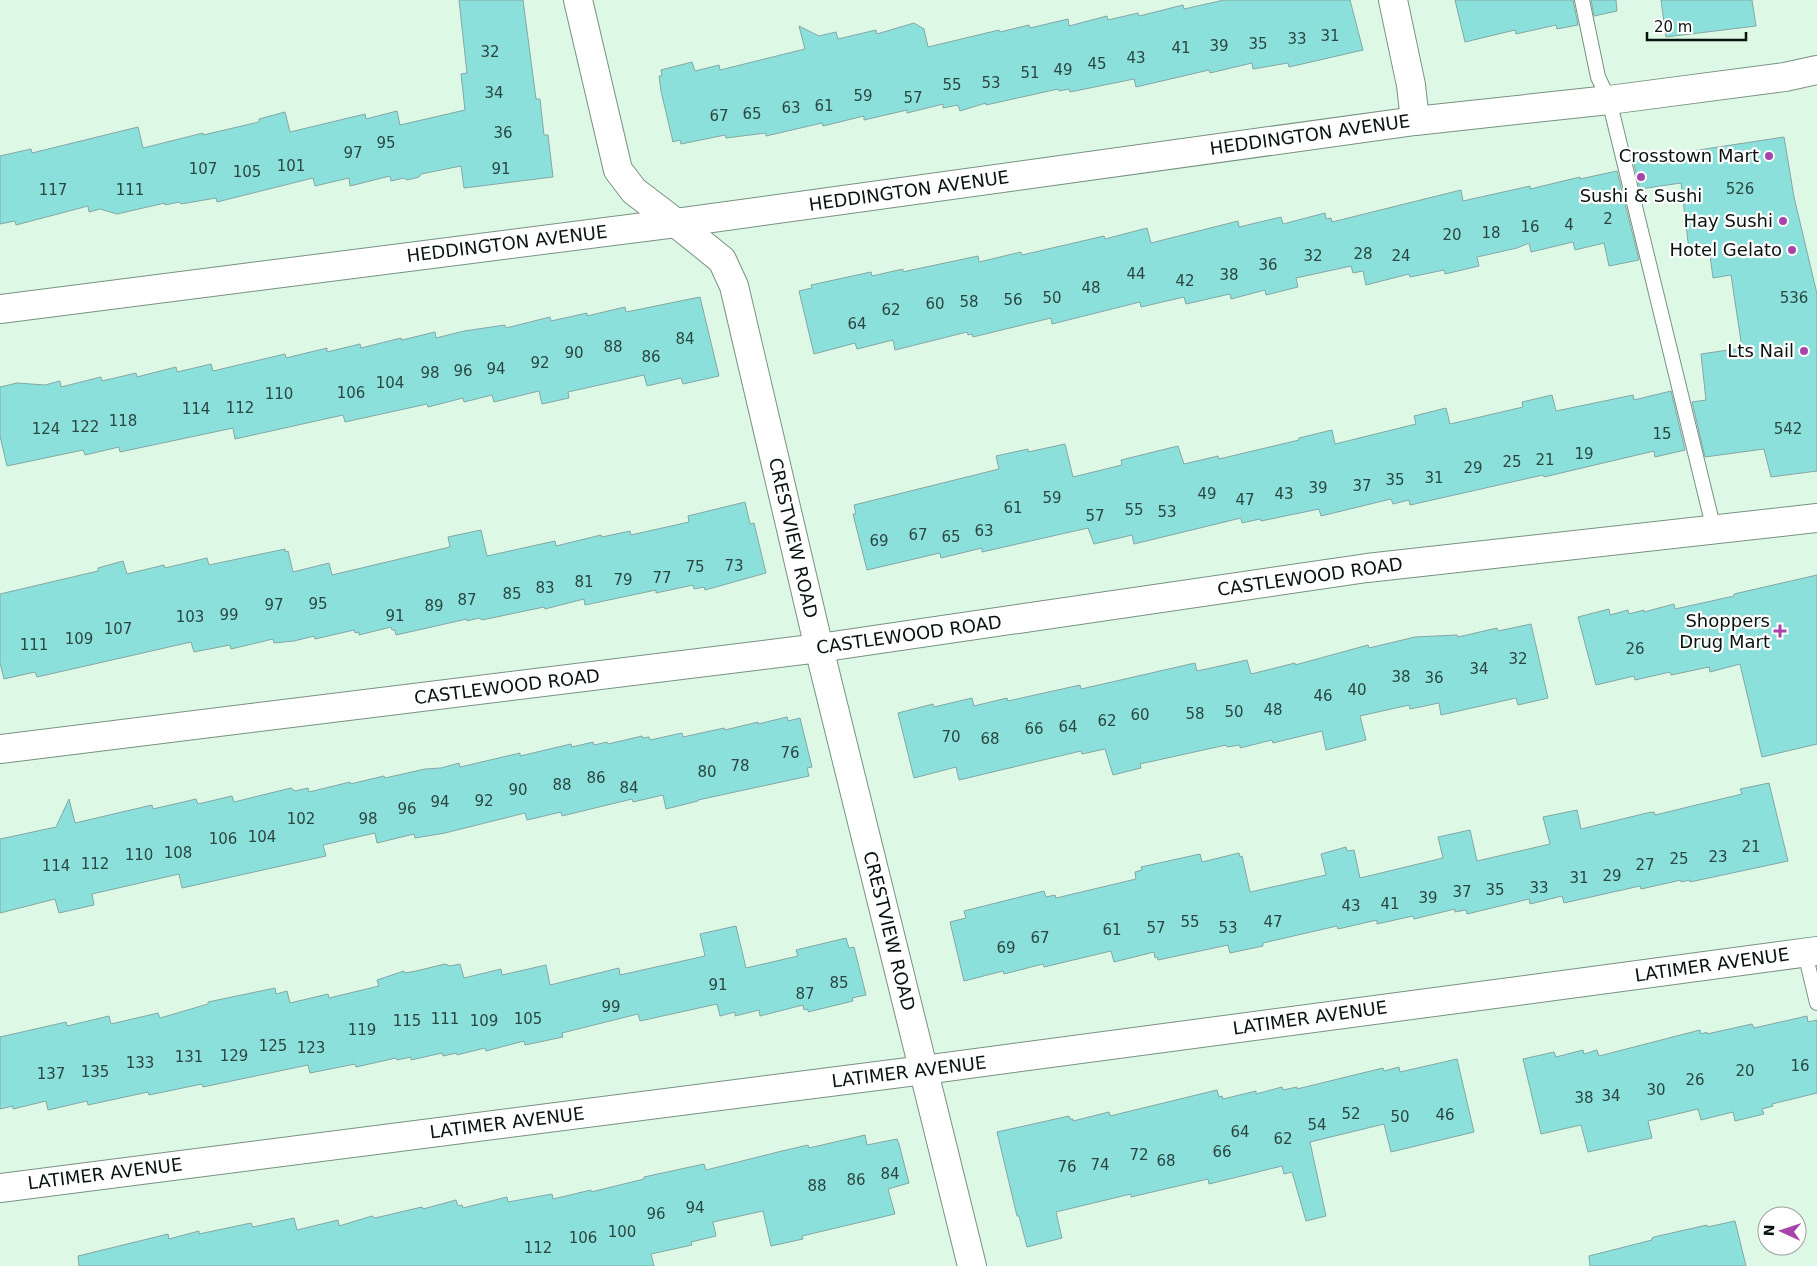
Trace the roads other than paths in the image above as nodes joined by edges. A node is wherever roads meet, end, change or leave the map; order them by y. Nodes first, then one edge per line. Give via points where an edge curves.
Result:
1 (578, 0) edge
2 (1393, 0) edge
3 (1582, 0) edge
4 (1817, 70) edge
5 (1609, 100) junction
6 (1415, 121) junction
7 (676, 223) junction
8 (0, 309) edge
9 (1817, 518) edge
10 (1714, 530) junction
11 (818, 648) junction
12 (0, 749) edge
13 (1811, 952) edge
14 (1817, 1003) edge
15 (924, 1070) junction
16 (0, 1188) edge
17 (972, 1266) edge

1 - 7 street, CRESTVIEW ROAD via 618,170 634,191
2 - 6 street via 1412,85
3 - 5 lane via 1598,77
4 - 5 street, HEDDINGTON AVENUE
5 - 6 street, HEDDINGTON AVENUE
5 - 10 lane
6 - 7 street, HEDDINGTON AVENUE
7 - 8 street, HEDDINGTON AVENUE
7 - 11 street, CRESTVIEW ROAD via 722,260 734,286
9 - 10 street, CASTLEWOOD ROAD
10 - 11 street, CASTLEWOOD ROAD via 1367,568
11 - 12 street, CASTLEWOOD ROAD
11 - 15 street, CRESTVIEW ROAD
13 - 14 lane
13 - 15 street, LATIMER AVENUE
15 - 16 street, LATIMER AVENUE
15 - 17 street, CRESTVIEW ROAD

